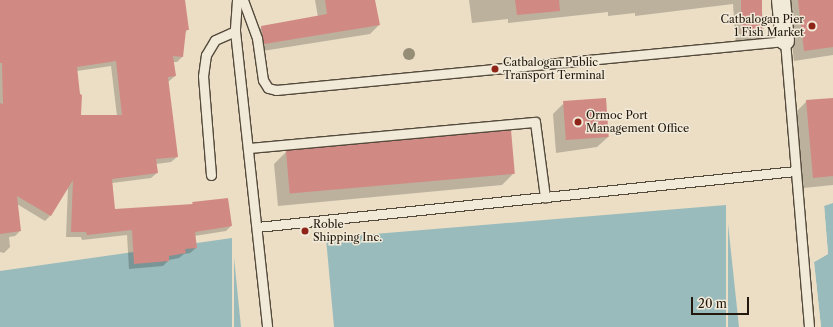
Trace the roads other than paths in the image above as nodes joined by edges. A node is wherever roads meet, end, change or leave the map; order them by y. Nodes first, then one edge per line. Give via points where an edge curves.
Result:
1 (237, 0) edge
2 (243, 0) edge
3 (781, 0) edge
4 (235, 32) junction
5 (784, 41) junction
6 (248, 148) junction
7 (795, 171) junction
8 (211, 175) dead end
9 (545, 197) junction
10 (257, 227) junction
11 (267, 327) edge
12 (809, 327) edge

1 - 4 lane
2 - 5 lane via 257,38 263,80 268,88 276,90
3 - 5 street
4 - 6 lane
4 - 8 lane via 215,40 206,55 203,76
5 - 7 lane
6 - 9 lane via 535,122
6 - 10 lane
7 - 9 lane
7 - 12 lane
9 - 10 lane
10 - 11 lane

